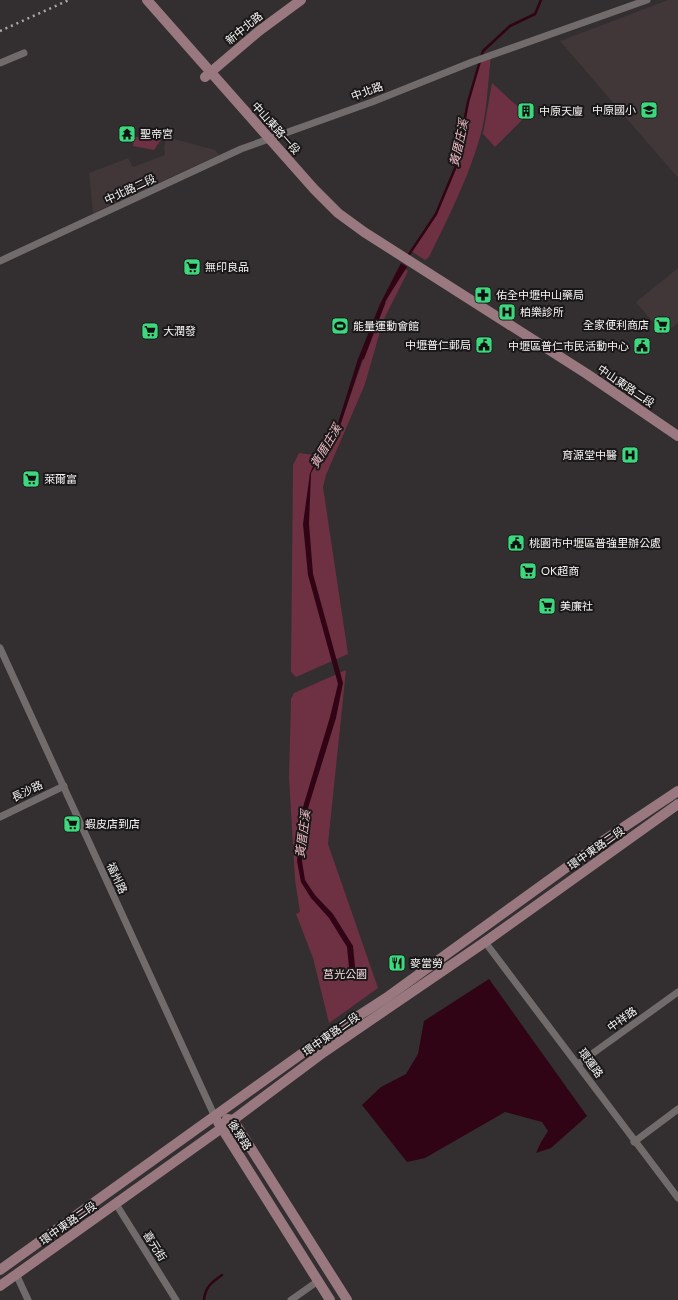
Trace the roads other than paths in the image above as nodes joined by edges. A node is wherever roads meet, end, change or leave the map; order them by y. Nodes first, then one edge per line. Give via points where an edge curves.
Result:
1 (147, 0) edge
2 (301, 0) edge
3 (647, 0) edge
4 (24, 53) dead end
5 (0, 63) edge
6 (205, 77) dead end
7 (270, 140) junction
8 (0, 261) edge
9 (409, 262) joint
10 (678, 436) edge
11 (0, 648) edge
12 (64, 786) junction
13 (678, 790) edge
14 (677, 807) edge
15 (0, 817) edge
16 (485, 942) junction
17 (678, 992) edge
18 (578, 1064) junction
19 (678, 1109) edge
20 (215, 1117) junction
21 (233, 1120) junction
22 (221, 1127) junction
23 (634, 1142) junction
24 (678, 1198) edge
25 (116, 1204) junction
26 (0, 1270) edge
27 (16, 1274) junction
28 (318, 1281) junction
29 (0, 1286) edge
30 (28, 1300) edge
31 (176, 1300) edge
32 (291, 1300) edge
33 (330, 1300) edge
34 (347, 1300) edge

1 - 7 street, 中山東路一段
2 - 6 street, 新中北路 via 259,31
3 - 7 street, 中北路 via 472,62
4 - 5 street
7 - 8 street, 中北路二段 via 241,149
7 - 9 street, 中山東路一段 via 338,213
9 - 10 street, 中山東路二段 via 587,374
11 - 12 street, 福州路
12 - 15 street, 長沙路
12 - 20 street, 福州路
13 - 20 street, 環中東路二段
14 - 16 street, 環中東路二段
16 - 18 street, 環運路
16 - 21 street, 環中東路二段 via 324,1052
17 - 18 street, 中祥路
18 - 23 street, 環運路
19 - 23 street
20 - 21 street, 後寮路
20 - 22 street, 後寮路
20 - 26 street, 環中東路二段
21 - 22 street, 環中東路二段
21 - 34 street, 後寮路
22 - 25 street, 環中東路二段
22 - 28 street, 後寮路
23 - 24 street, 環運路
25 - 27 street, 環中東路二段
25 - 31 street, 喜元街
27 - 29 street, 環中東路二段
27 - 30 street
28 - 32 street
28 - 33 street, 後寮路

